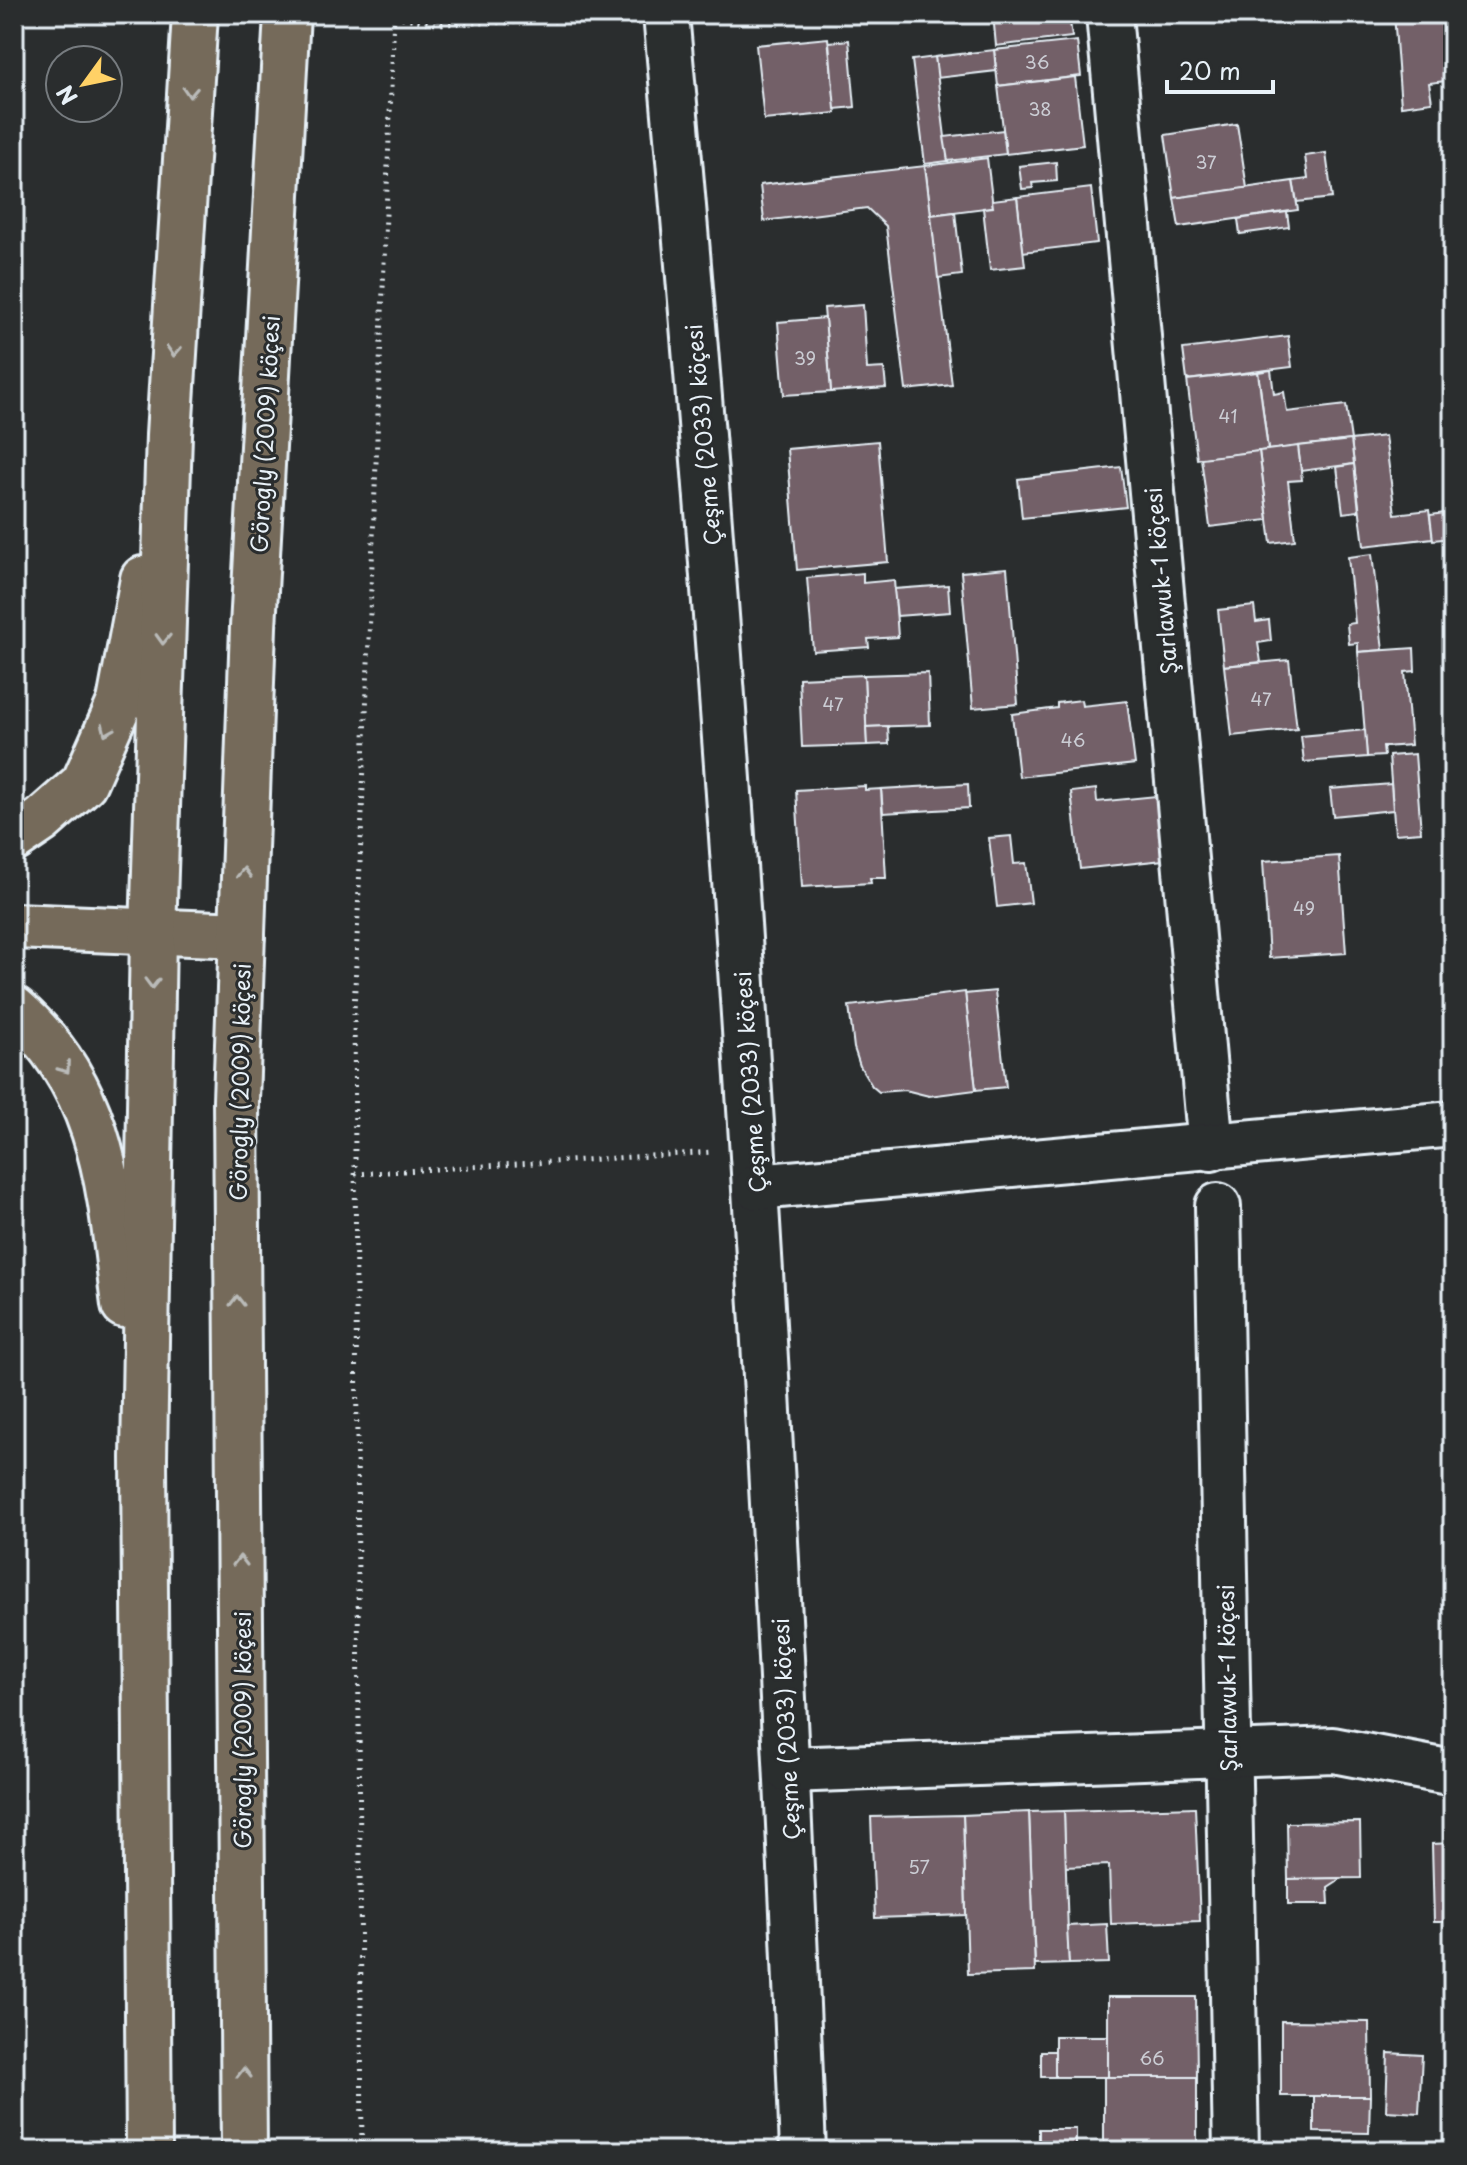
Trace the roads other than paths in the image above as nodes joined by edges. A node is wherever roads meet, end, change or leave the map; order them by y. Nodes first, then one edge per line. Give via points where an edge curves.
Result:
1 (195, 14) edge
2 (287, 14) edge
3 (1109, 14) edge
4 (666, 15) edge
5 (169, 435) junction
6 (14, 839) edge
7 (14, 926) edge
8 (153, 933) junction
9 (242, 935) junction
10 (14, 1009) edge
11 (1453, 1124) edge
12 (1211, 1148) junction
13 (755, 1165) junction
14 (1218, 1206) dead end
15 (144, 1458) junction
16 (1227, 1751) junction
17 (788, 1770) junction
18 (1453, 1773) edge
19 (149, 2151) edge
20 (244, 2151) edge
21 (803, 2151) edge
22 (1236, 2151) edge

1 -> 5 main road
9 -> 2 main road, Görogly (2009) köçesi via 253,627
3 - 12 street, Şarlawuk-1 köçesi
4 - 13 street, Çeşme (2033) köçesi via 709,509
5 -> 6 main road via 120,702 84,783
5 -> 8 main road
7 - 8 main road
8 - 9 main road
8 -> 15 main road
20 -> 9 main road, Görogly (2009) köçesi via 236,1100
10 -> 15 main road via 34,1026 76,1083 107,1165
11 - 12 street
12 - 13 street
13 - 17 street, Çeşme (2033) köçesi
14 - 16 street, Şarlawuk-1 köçesi
15 - 19 main road
16 - 17 street
16 - 18 street via 1333,1750
16 - 22 street, Şarlawuk-1 köçesi
17 - 21 street, Çeşme (2033) köçesi

